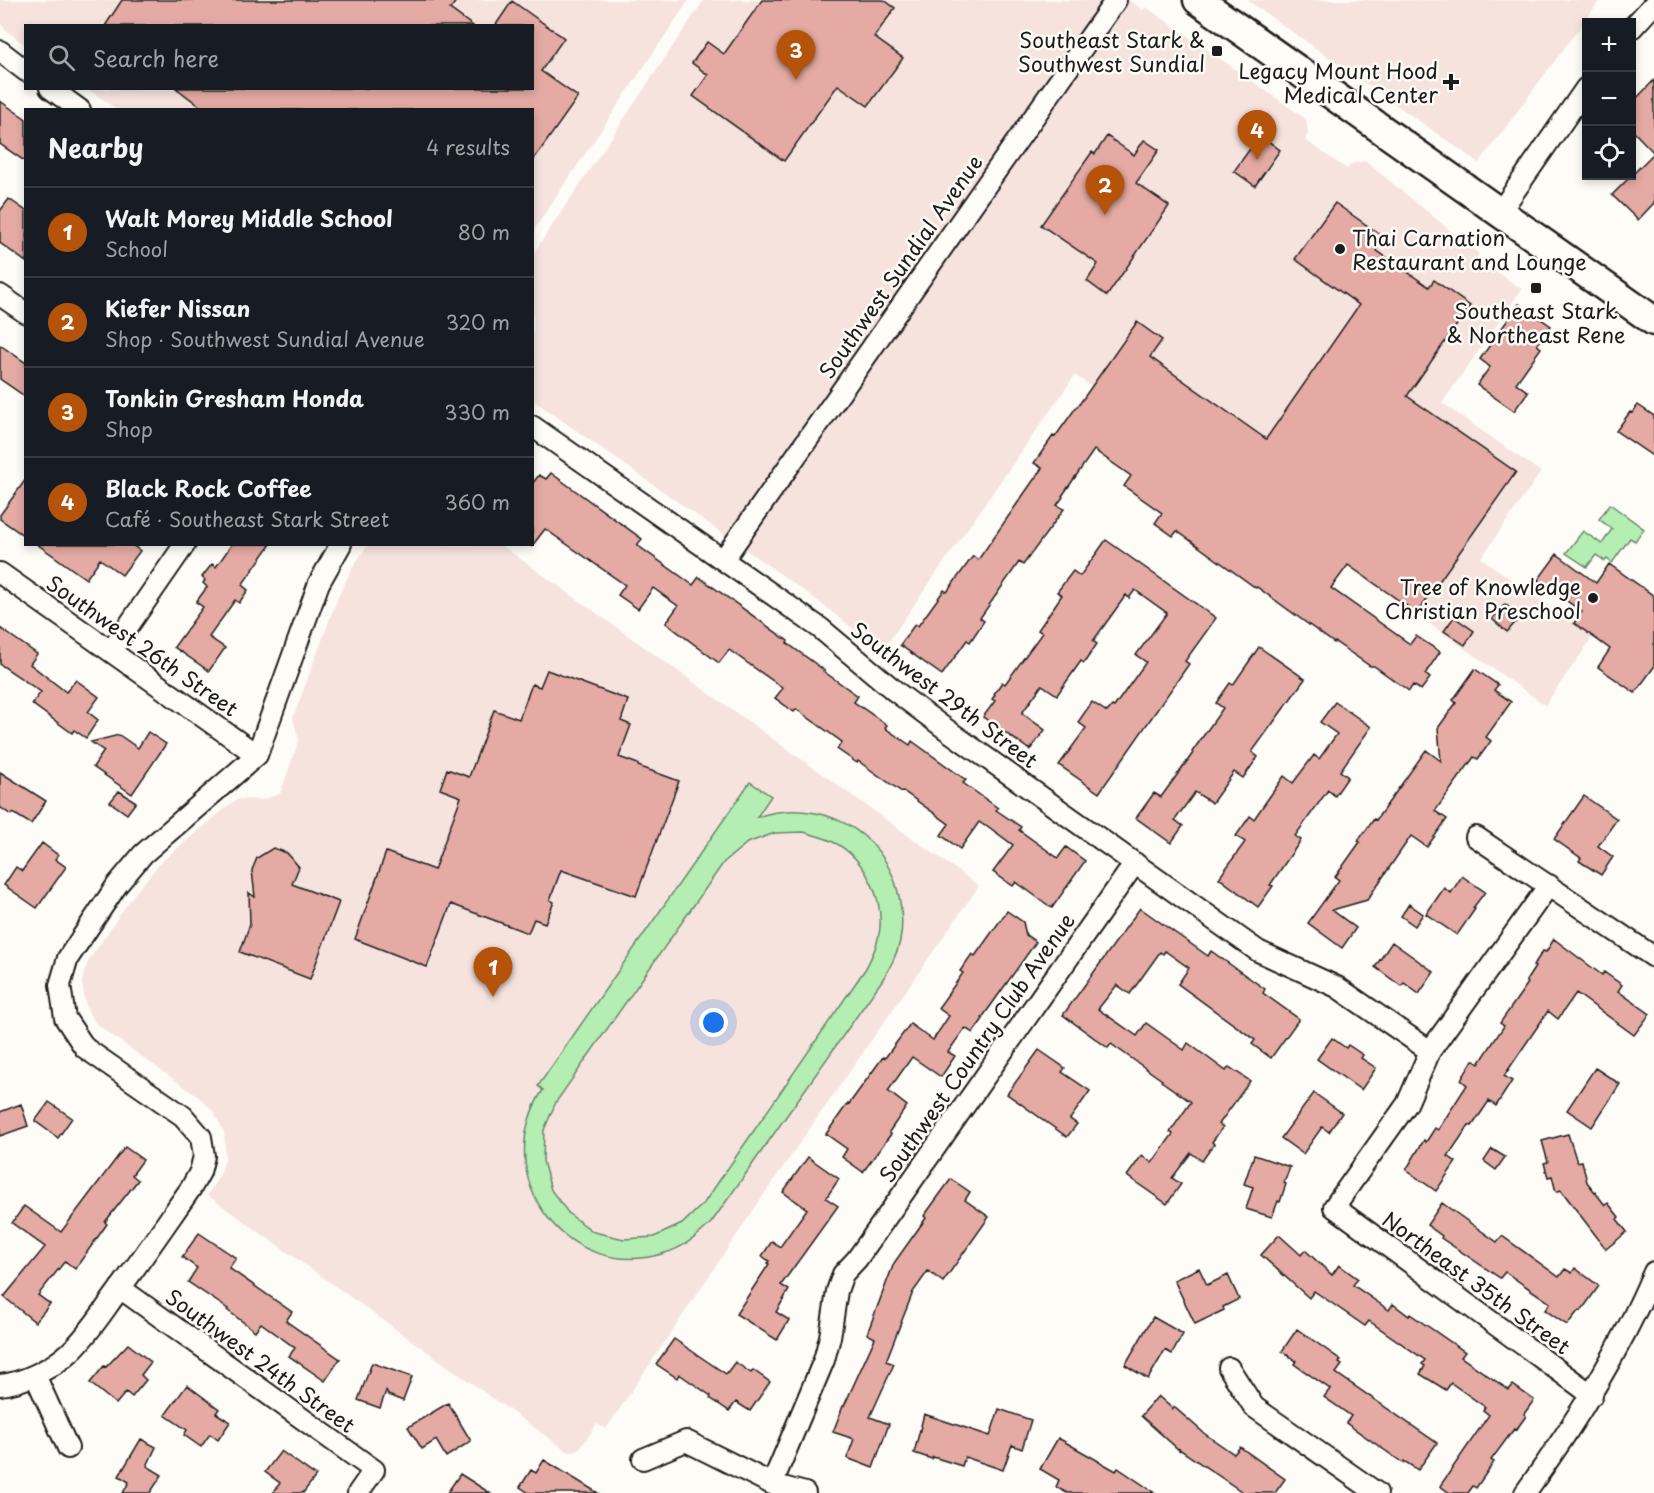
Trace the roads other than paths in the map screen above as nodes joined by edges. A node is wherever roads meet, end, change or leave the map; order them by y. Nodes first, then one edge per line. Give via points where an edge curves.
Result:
1 (1116, 0) edge
2 (1198, 0) edge
3 (1654, 4) edge
4 (1636, 24) edge
5 (0, 51) edge
6 (24, 69) edge
7 (53, 90) edge
8 (1582, 95) edge
9 (77, 108) edge
10 (1500, 212) junction
11 (0, 295) edge
12 (24, 312) edge
13 (1654, 321) edge
14 (534, 427) edge
15 (184, 546) edge
16 (340, 546) edge
17 (723, 560) junction
18 (0, 573) edge
19 (111, 651) junction
20 (257, 755) junction
21 (1476, 837) dead end
22 (1135, 863) junction
23 (1549, 885) junction
24 (1654, 957) edge
25 (1430, 1051) junction
26 (1654, 1272) edge
27 (120, 1288) junction
28 (1229, 1368) dead end
29 (35, 1375) junction
30 (0, 1385) edge
31 (1592, 1395) junction
32 (68, 1448) dead end
33 (643, 1459) dead end
34 (772, 1484) junction
35 (358, 1493) edge
36 (805, 1493) edge
37 (1377, 1493) edge
38 (1525, 1493) edge

1 - 17 street, Southwest Sundial Avenue
2 - 10 main road
3 - 4 street
5 - 6 street
7 - 9 street
8 - 10 street
10 - 13 main road
11 - 12 street
14 - 17 street, Southwest 29th Street
15 - 19 street
16 - 20 street via 319,583
17 - 22 street, Southwest 29th Street via 820,628 943,727
18 - 19 street, Southwest 26th Street
19 - 20 street, Southwest 26th Street
20 - 27 street via 143,854 68,958 60,985 65,1018 85,1048 183,1116 201,1137 204,1156 200,1172
21 - 23 street
22 - 25 street, Southwest 29th Street via 1258,951 1336,987
22 - 34 street, Southwest Country Club Avenue via 843,1274 824,1360
23 - 24 street
23 - 25 street
25 - 31 street, Northeast 35th Street via 1407,1104 1334,1207
26 - 31 street
27 - 29 street via 70,1352
27 - 35 street, Southwest 24th Street via 374,1470
28 - 37 street via 1254,1407
29 - 30 street
29 - 32 street
31 - 38 street
33 - 34 street via 686,1441
34 - 36 street

